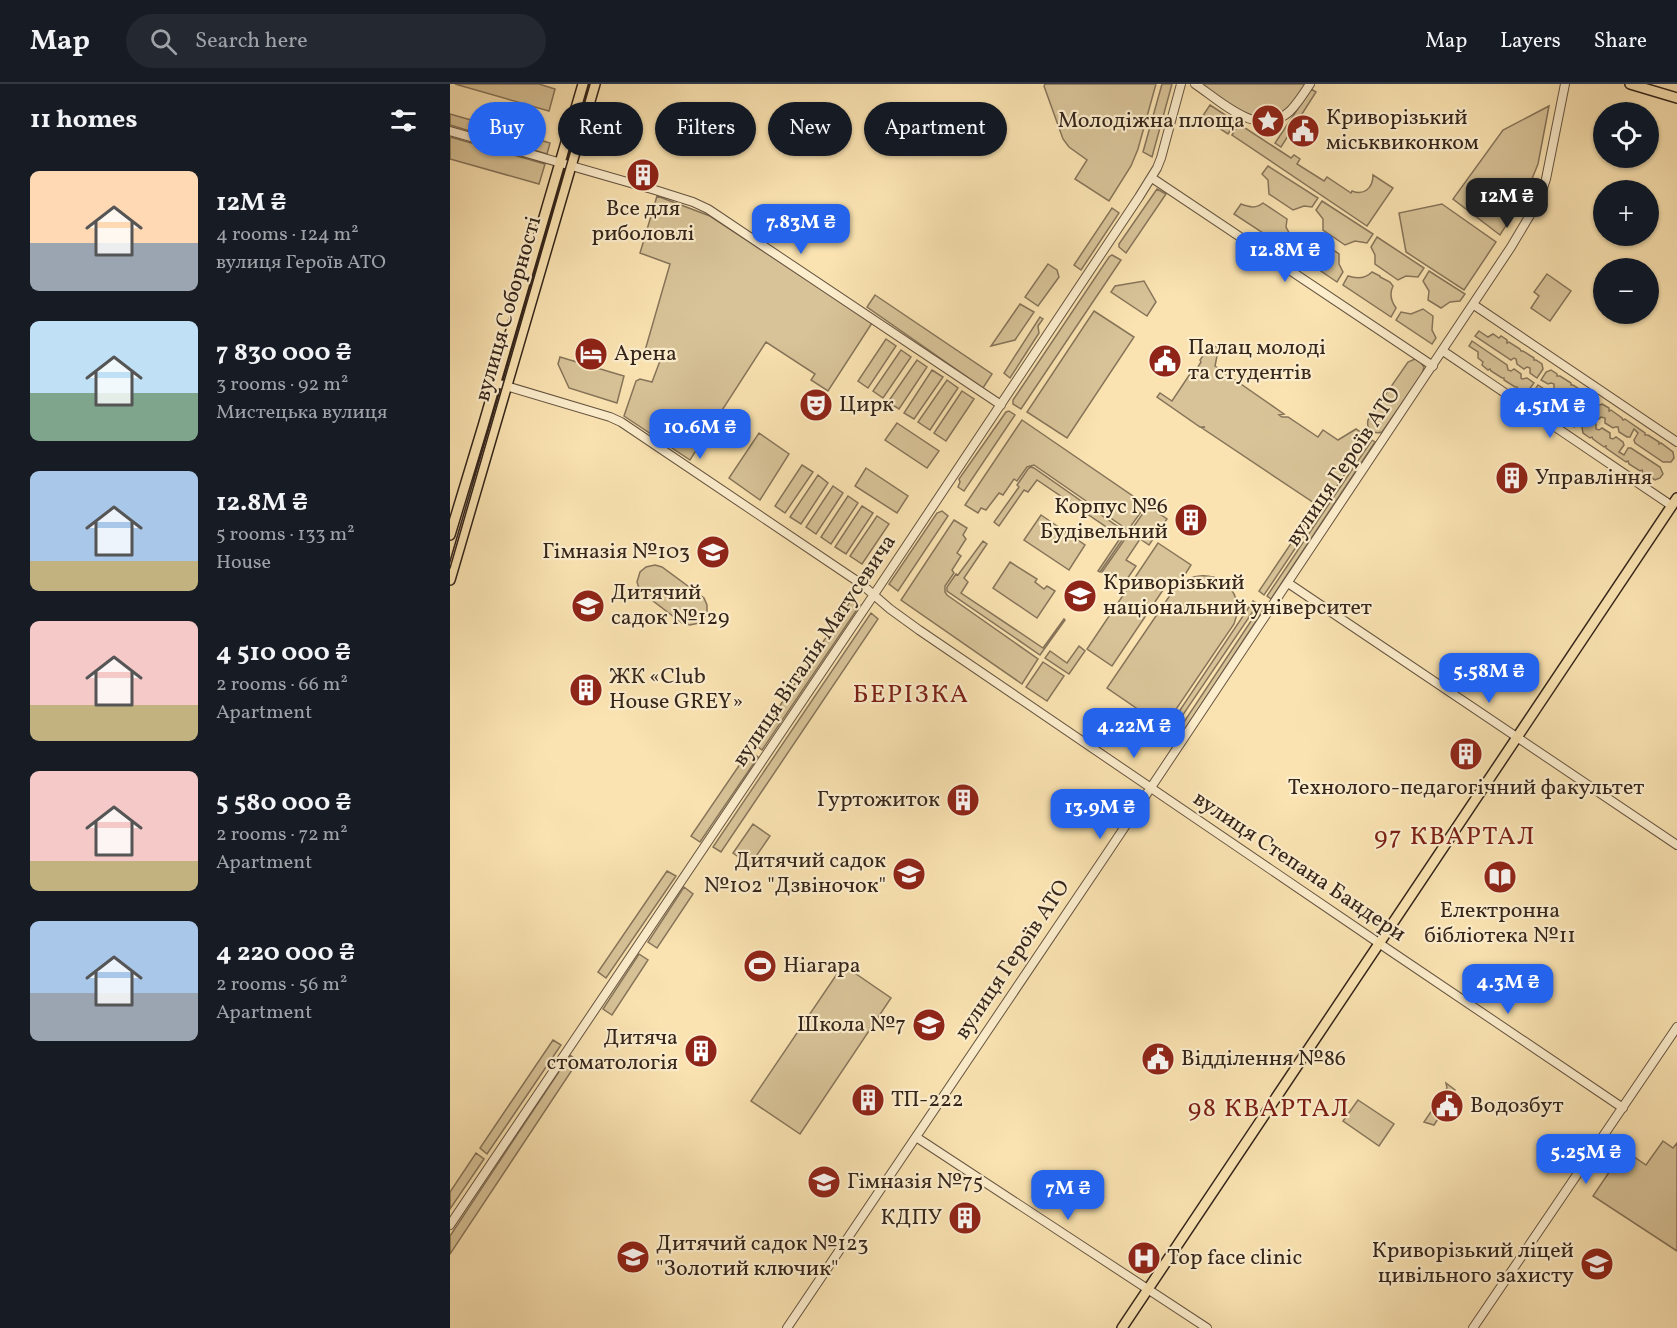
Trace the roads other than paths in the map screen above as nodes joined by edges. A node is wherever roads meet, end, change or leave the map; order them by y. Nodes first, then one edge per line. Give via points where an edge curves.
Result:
1 (583, 84) edge
2 (595, 84) edge
3 (1181, 84) edge
4 (1195, 84) edge
5 (1310, 84) edge
6 (1565, 84) edge
7 (1630, 84) edge
8 (1677, 98) edge
9 (450, 130) edge
10 (560, 162) junction
11 (572, 166) junction
12 (1152, 178) junction
13 (1474, 304) junction
14 (1443, 351) junction
15 (1433, 366) junction
16 (496, 383) junction
17 (506, 386) junction
18 (1001, 405) junction
19 (1677, 442) edge
20 (1674, 502) edge
21 (450, 535) edge
22 (450, 580) edge
23 (1288, 583) junction
24 (874, 596) junction
25 (1517, 737) junction
26 (1151, 787) junction
27 (1677, 845) edge
28 (1379, 943) junction
29 (1677, 1027) edge
30 (1623, 1107) junction
31 (916, 1137) junction
32 (450, 1225) edge
33 (1148, 1289) junction
34 (788, 1328) edge
35 (1122, 1328) edge
36 (1207, 1328) edge
37 (1473, 1328) edge

1 - 10 main road, вулиця Соборності
2 - 11 main road, вулиця Соборності
3 - 12 street, вулиця Віталія Матусевича
4 - 5 street via 1249,119 1267,122 1291,110
6 - 13 street, вулиця Героїв АТО via 1539,200
7 - 8 main road
9 - 10 street
10 - 11 street
10 - 16 main road, вулиця Соборності
11 - 17 main road, вулиця Соборності
11 - 18 street via 708,209
12 - 15 street
12 - 18 street, вулиця Віталія Матусевича
13 - 14 street, вулиця Героїв АТО
13 - 19 street
14 - 15 street, вулиця Героїв АТО
14 - 20 street
15 - 23 street, вулиця Героїв АТО
16 - 17 street, вулиця Степана Бандери
16 - 21 main road, вулиця Соборності
17 - 22 main road, вулиця Соборності
17 - 24 street, вулиця Степана Бандери via 621,422
18 - 24 street, вулиця Віталія Матусевича
20 - 25 main road
23 - 25 street
23 - 26 street, вулиця Героїв АТО
24 - 26 street, вулиця Степана Бандери
24 - 32 street, вулиця Віталія Матусевича
25 - 27 street
25 - 28 main road
26 - 28 street, вулиця Степана Бандери
26 - 31 street, вулиця Героїв АТО
28 - 30 street, вулиця Степана Бандери
28 - 33 main road
29 - 30 street
30 - 37 street
31 - 33 street
31 - 34 street, вулиця Героїв АТО
33 - 35 main road
33 - 36 street

